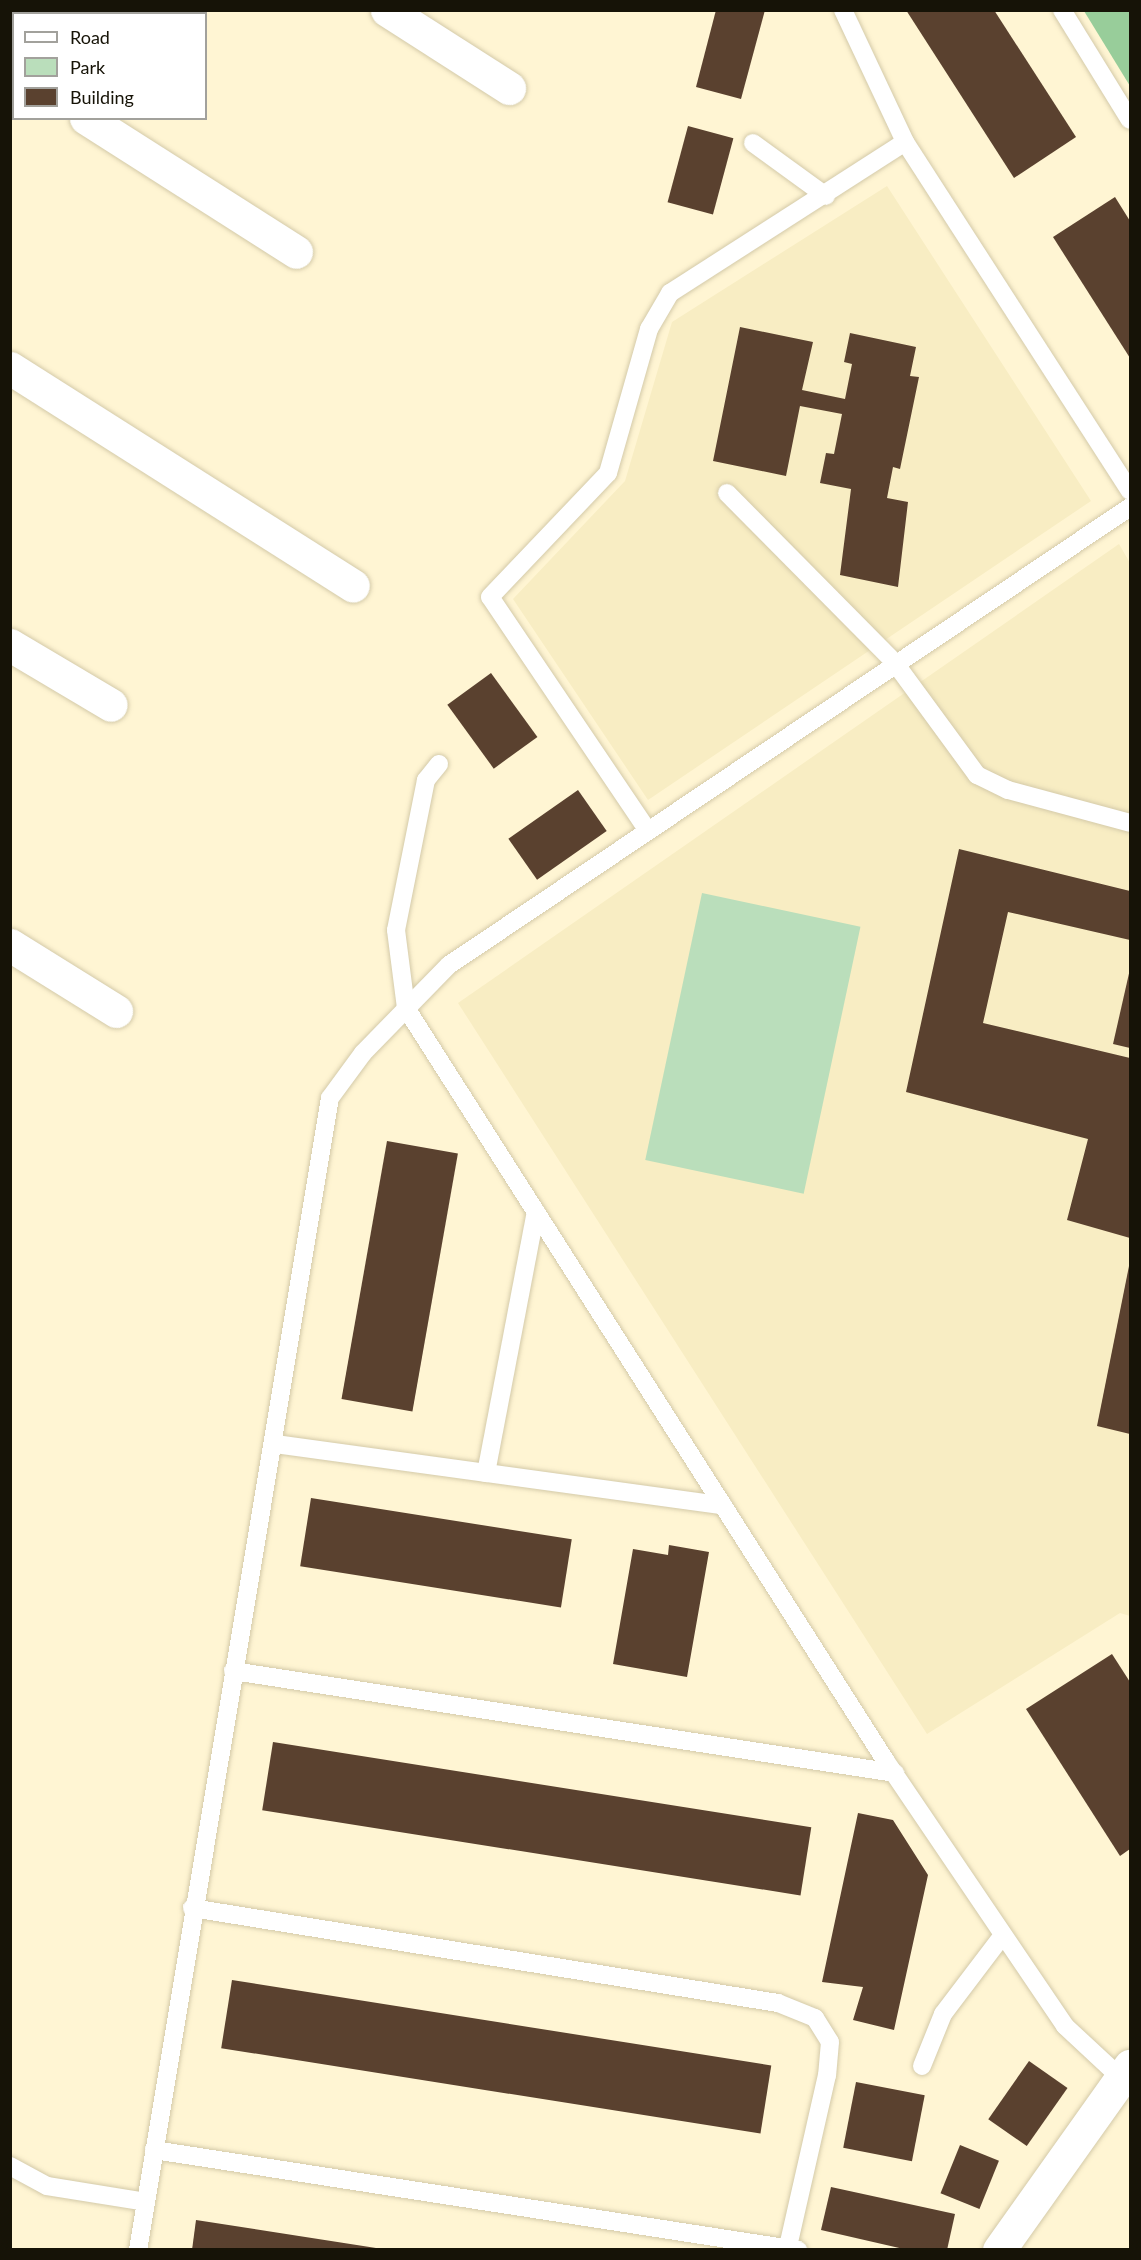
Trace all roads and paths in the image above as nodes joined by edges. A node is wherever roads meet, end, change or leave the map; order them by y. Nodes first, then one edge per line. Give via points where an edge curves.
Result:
1 (387, 10) edge
2 (843, 10) edge
3 (1062, 10) edge
4 (509, 88) dead end
5 (89, 120) edge
6 (1131, 120) edge
7 (905, 142) junction
8 (753, 143) dead end
9 (826, 196) junction
10 (296, 252) dead end
11 (10, 368) edge
12 (1131, 491) edge
13 (727, 494) dead end
14 (1131, 507) edge
15 (353, 586) dead end
16 (10, 645) edge
17 (895, 663) junction
18 (111, 705) dead end
19 (439, 764) dead end
20 (1131, 823) edge
21 (648, 831) junction
22 (10, 945) edge
23 (406, 1008) junction
24 (116, 1011) dead end
25 (536, 1212) junction
26 (275, 1444) junction
27 (486, 1473) junction
28 (723, 1505) junction
29 (233, 1671) junction
30 (895, 1773) junction
31 (192, 1908) junction
32 (1004, 1935) junction
33 (922, 2066) dead end
34 (1126, 2073) edge
35 (154, 2150) junction
36 (10, 2166) edge
37 (146, 2202) junction
38 (793, 2248) edge
39 (138, 2250) edge
40 (999, 2250) edge

1 - 4 street
2 - 7 lane
3 - 6 lane
5 - 10 street
7 - 9 lane
7 - 12 lane
8 - 9 lane
9 - 21 lane via 663,301 649,329 608,473 490,597
11 - 15 street
13 - 17 lane
14 - 17 lane
16 - 18 street
17 - 20 lane via 977,775 1008,790
17 - 21 lane
19 - 23 lane via 426,780 396,930
21 - 23 lane via 449,965
22 - 24 street
23 - 25 lane
23 - 26 lane via 363,1053 330,1098
25 - 27 lane
25 - 28 lane
26 - 27 lane
26 - 29 lane
27 - 28 lane
28 - 30 lane
29 - 30 lane
29 - 31 lane
30 - 32 lane
31 - 35 lane
31 - 38 lane via 778,2003 815,2018 830,2042 827,2074
32 - 33 lane via 943,2014
32 - 34 lane via 1065,2026
34 - 40 street
35 - 37 lane
35 - 38 lane
36 - 37 lane via 47,2186
37 - 39 lane

